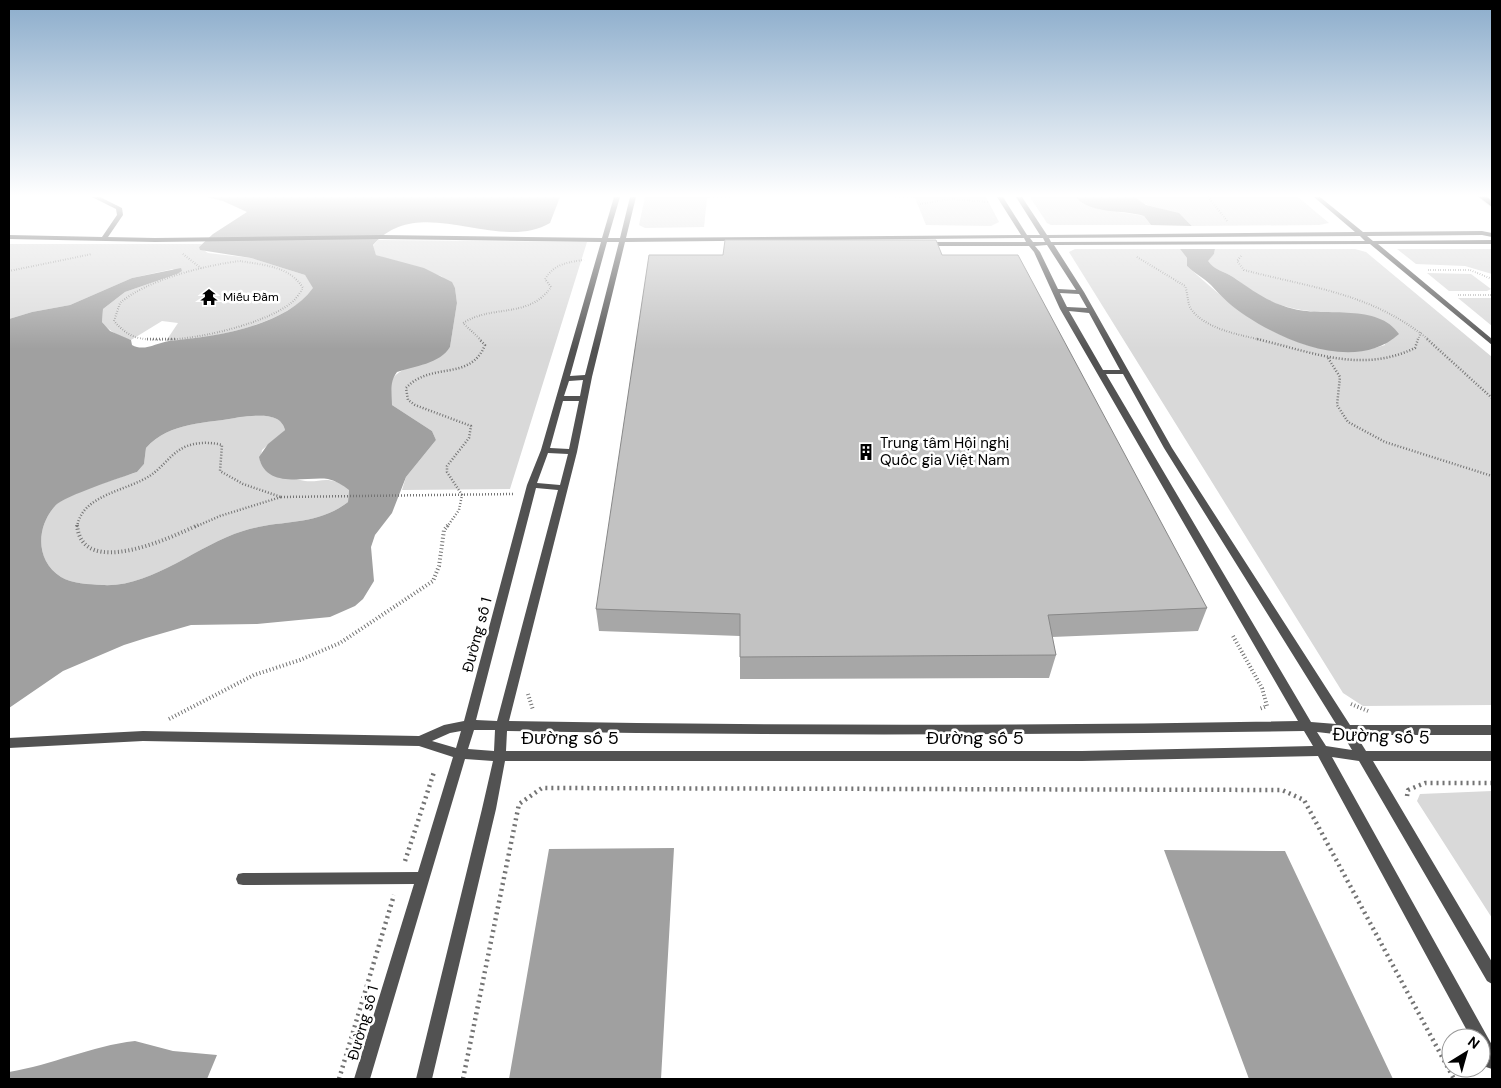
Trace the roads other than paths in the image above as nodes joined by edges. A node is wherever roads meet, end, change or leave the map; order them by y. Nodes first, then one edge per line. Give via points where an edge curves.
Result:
1 (604, 248) edge
2 (620, 248) edge
3 (1032, 248) edge
4 (1051, 248) edge
5 (1378, 248) edge
6 (1055, 291) junction
7 (1081, 292) junction
8 (590, 295) junction
9 (609, 296) junction
10 (1064, 310) junction
11 (1092, 311) junction
12 (584, 315) junction
13 (604, 316) junction
14 (1492, 343) edge
15 (1100, 372) junction
16 (1124, 372) junction
17 (588, 377) junction
18 (566, 379) junction
19 (584, 398) junction
20 (560, 399) junction
21 (545, 450) junction
22 (573, 452) junction
23 (532, 485) junction
24 (562, 488) junction
25 (469, 725) junction
26 (1305, 726) junction
27 (501, 727) junction
28 (1346, 730) junction
29 (1492, 730) edge
30 (420, 741) junction
31 (9, 743) edge
32 (1322, 751) junction
33 (458, 754) junction
34 (500, 756) junction
35 (1363, 756) junction
36 (1492, 756) edge
37 (421, 878) junction
38 (243, 879) dead end
39 (1492, 976) edge
40 (1474, 1028) edge
41 (362, 1079) edge
42 (424, 1079) edge

1 - 8 lane, Đường số 1
2 - 9 lane
3 - 6 lane
4 - 7 lane
5 - 14 lane
6 - 7 lane
6 - 10 lane
7 - 11 lane
8 - 9 lane
8 - 12 lane, Đường số 1
9 - 13 lane
10 - 11 lane
10 - 15 lane
11 - 16 lane
12 - 13 lane
12 - 18 lane, Đường số 1
13 - 17 lane
15 - 16 lane
15 - 26 lane
16 - 28 lane via 1168,448
17 - 18 lane
17 - 19 lane
18 - 20 lane, Đường số 1
19 - 20 lane
19 - 22 lane
20 - 21 lane, Đường số 1
21 - 22 lane
21 - 23 lane, Đường số 1
22 - 24 lane
23 - 24 lane
23 - 25 lane, Đường số 1
24 - 27 lane
25 - 27 lane, Đường số 5
25 - 30 lane, Đường số 5 via 448,728
25 - 33 lane, Đường số 1
26 - 27 lane, Đường số 5 via 1014,730
26 - 28 lane, Đường số 5
26 - 32 lane
27 - 34 lane
28 - 29 lane, Đường số 5
28 - 35 lane
30 - 31 lane via 143,736
30 - 33 lane, Đường số 5 via 441,751
32 - 34 lane, Đường số 5 via 1082,756
32 - 35 lane, Đường số 5
32 - 40 lane
33 - 34 lane, Đường số 5
33 - 37 lane, Đường số 1
34 - 42 lane
35 - 36 lane, Đường số 5
35 - 39 lane
37 - 38 lane
37 - 41 lane, Đường số 1

